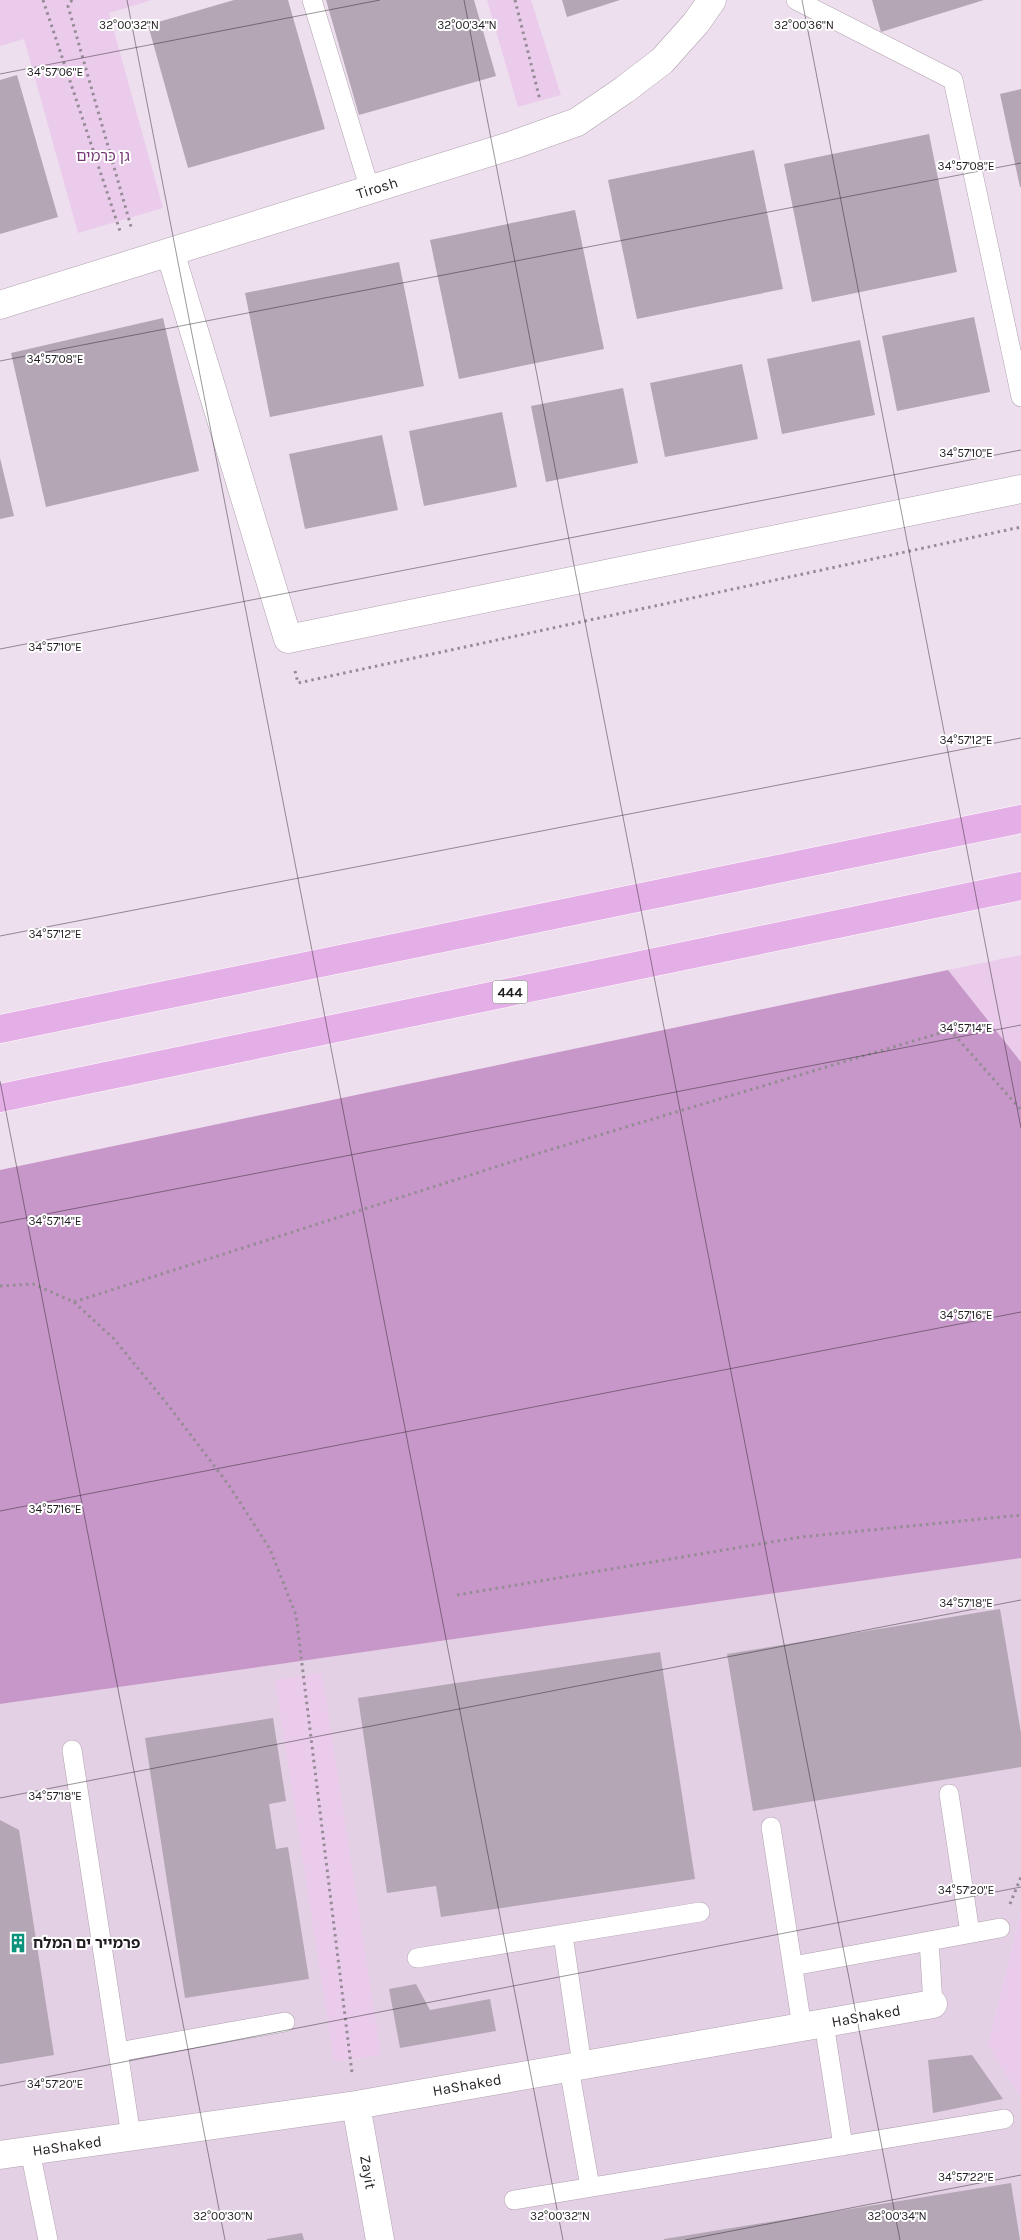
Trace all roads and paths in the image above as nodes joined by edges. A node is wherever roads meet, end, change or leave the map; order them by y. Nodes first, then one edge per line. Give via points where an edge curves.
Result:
1 (43, 0) edge
2 (72, 0) edge
3 (312, 0) edge
4 (515, 0) edge
5 (712, 0) edge
6 (796, 0) edge
7 (548, 133) junction
8 (370, 190) junction
9 (170, 252) junction
10 (136, 263) junction
11 (0, 306) edge
12 (1021, 397) edge
13 (1021, 489) edge
14 (1021, 527) edge
15 (298, 683) dead end
16 (1021, 819) edge
17 (1021, 886) edge
18 (0, 1029) edge
19 (0, 1098) edge
20 (1021, 1110) edge
21 (0, 1286) edge
22 (74, 1302) junction
23 (1021, 1515) edge
24 (457, 1595) dead end
25 (72, 1750) dead end
26 (949, 1794) dead end
27 (771, 1828) dead end
28 (700, 1912) dead end
29 (1000, 1928) dead end
30 (970, 1933) junction
31 (563, 1934) junction
32 (930, 1941) junction
33 (417, 1958) dead end
34 (793, 1966) junction
35 (933, 2004) joint
36 (285, 2022) dead end
37 (813, 2025) junction
38 (118, 2052) junction
39 (575, 2066) junction
40 (356, 2105) junction
41 (1004, 2119) dead end
42 (131, 2136) junction
43 (843, 2146) junction
44 (30, 2151) junction
45 (0, 2155) edge
46 (590, 2188) junction
47 (514, 2200) dead end
48 (48, 2240) edge
49 (380, 2240) edge

1 - 10 path
2 - 10 path via 68,6
3 - 8 lane
4 - 7 path
5 - 7 street, Tirosh via 696,24 662,61 577,122
6 - 12 lane via 953,80
7 - 8 street, Tirosh
8 - 9 street, Tirosh
9 - 10 street, Tirosh
9 - 13 street via 288,639
10 - 11 street, Tirosh
14 - 15 path
16 - 18 main road
17 - 19 main road, 444
20 - 22 path via 950,1030 536,1154
21 - 22 path via 33,1284
22 - 40 path via 114,1339 228,1484 270,1549 296,1615
23 - 24 path via 801,1537
25 - 38 lane
26 - 30 lane
27 - 34 lane
28 - 31 lane
29 - 30 lane
30 - 32 lane
31 - 33 lane
31 - 39 lane
32 - 34 lane
32 - 35 lane
34 - 37 lane
35 - 37 street, HaShaked
36 - 38 lane
37 - 39 street, HaShaked
37 - 43 lane
38 - 42 lane
39 - 40 street, HaShaked
39 - 46 lane
40 - 42 street, HaShaked
40 - 49 street, Zayit
41 - 43 lane
42 - 44 street, HaShaked
43 - 46 lane
44 - 45 street, HaShaked
44 - 48 lane
46 - 47 lane

